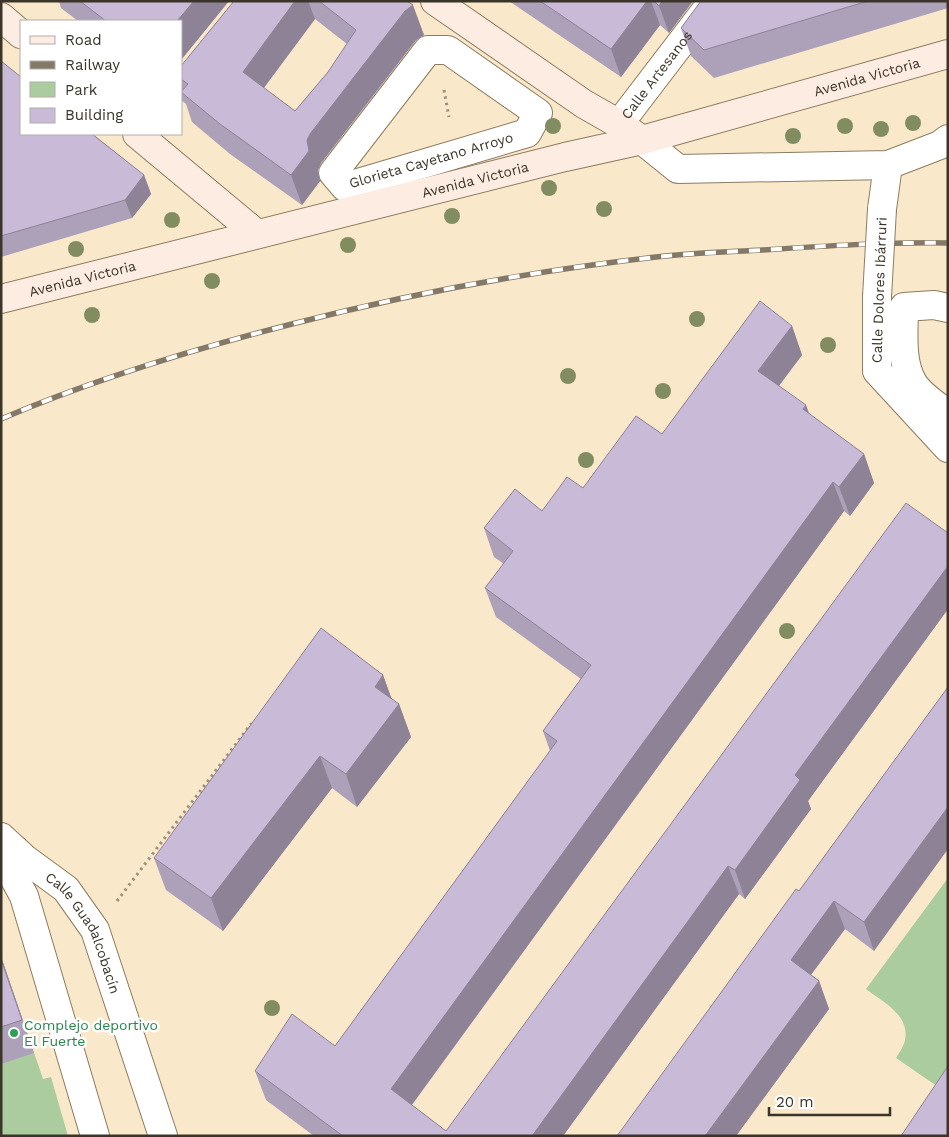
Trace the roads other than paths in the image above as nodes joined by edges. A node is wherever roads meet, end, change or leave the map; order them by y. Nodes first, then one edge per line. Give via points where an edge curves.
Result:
1 (434, 1) edge
2 (713, 1) edge
3 (1, 17) edge
4 (20, 33) edge
5 (948, 54) edge
6 (538, 113) joint
7 (619, 124) junction
8 (140, 135) edge
9 (642, 140) junction
10 (945, 143) edge
11 (888, 165) junction
12 (257, 234) junction
13 (1, 299) edge
14 (948, 308) edge
15 (948, 414) edge
16 (948, 448) edge
17 (1, 837) edge
18 (1, 854) edge
19 (95, 1136) edge
20 (163, 1136) edge

1 - 7 main road via 584,104
2 - 7 street, Calle Artesanos
3 - 4 main road
5 - 9 main road, Avenida Victoria
6 - 6 street, Glorieta Cayetano Arroyo via 527,133 345,187 333,172 428,50 448,50
7 - 9 main road
8 - 12 main road
9 - 11 street via 678,169
9 - 12 main road, Avenida Victoria
10 - 11 street
11 - 16 street, Calle Dolores Ibárruri, bridge via 876,298 877,371
12 - 13 main road, Avenida Victoria
14 - 15 street via 934,305 904,307 904,350 908,370 926,397
17 - 20 street, Calle Guadalcobacín via 66,889 95,930
18 - 19 street, Calle Guadalcobacín via 24,896

